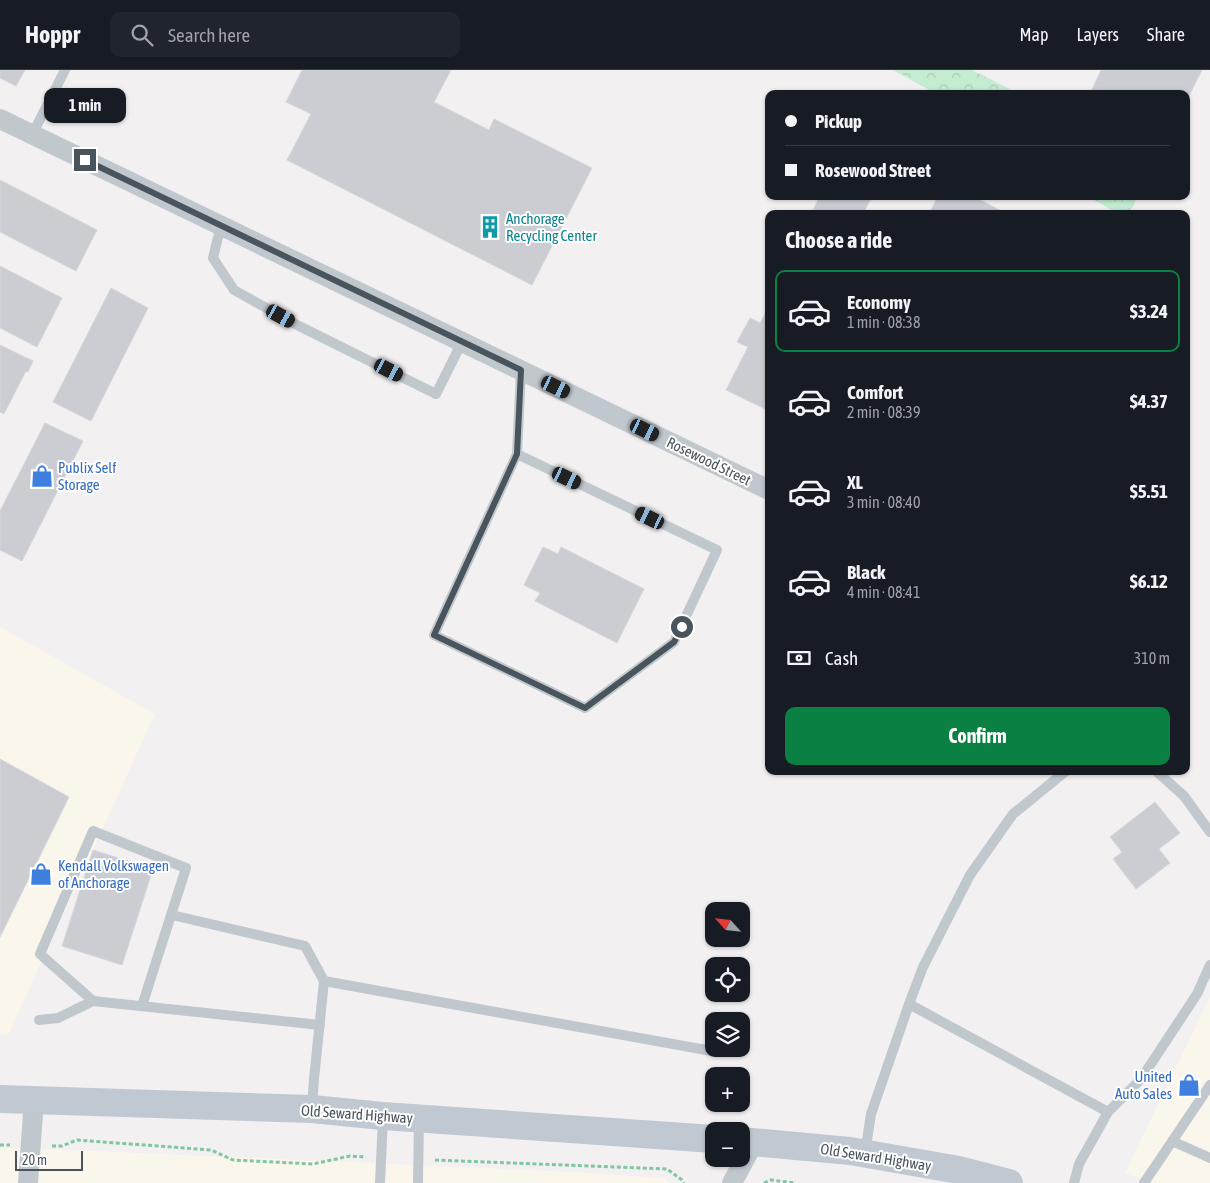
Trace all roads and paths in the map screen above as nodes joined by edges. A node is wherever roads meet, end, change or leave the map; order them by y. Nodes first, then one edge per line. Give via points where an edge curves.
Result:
1 (65, 70) edge
2 (0, 119) edge
3 (32, 135) junction
4 (221, 226) junction
5 (462, 342) junction
6 (521, 370) junction
7 (517, 454) junction
8 (765, 488) edge
9 (1061, 775) edge
10 (1160, 775) edge
11 (1210, 832) edge
12 (172, 915) junction
13 (1210, 965) edge
14 (324, 981) junction
15 (93, 1002) junction
16 (908, 1004) junction
17 (142, 1006) junction
18 (39, 1020) dead end
19 (320, 1025) junction
20 (705, 1050) edge
21 (1210, 1085) edge
22 (0, 1099) edge
23 (34, 1100) junction
24 (312, 1109) junction
25 (1108, 1112) junction
26 (383, 1116) junction
27 (419, 1118) junction
28 (705, 1138) edge
29 (750, 1141) edge
30 (1172, 1141) junction
31 (0, 1145) edge
32 (30, 1146) junction
33 (865, 1153) junction
34 (382, 1157) junction
35 (1210, 1158) edge
36 (418, 1159) junction
37 (738, 1167) edge
38 (28, 1183) edge
39 (380, 1183) edge
40 (418, 1183) edge
41 (684, 1183) edge
42 (732, 1183) edge
43 (764, 1183) edge
44 (795, 1183) edge
45 (1009, 1183) edge
46 (1074, 1183) edge
47 (1144, 1183) edge

1 - 3 lane
2 - 3 street, Rosewood Street
3 - 4 street, Rosewood Street
4 - 5 street, Rosewood Street
4 - 5 lane via 213,258 234,290 436,394
5 - 6 street, Rosewood Street
6 - 7 lane
6 - 8 street, Rosewood Street
7 - 7 lane via 434,635 585,708 674,642 717,550
9 - 16 lane via 1013,814 970,875 923,967
10 - 11 lane via 1184,796
12 - 14 lane via 305,946
12 - 15 lane via 186,868 93,831 40,954
12 - 17 lane
13 - 25 lane via 1197,994 1141,1079
14 - 19 lane
14 - 20 lane
15 - 17 lane
15 - 18 lane via 58,1018
16 - 25 lane
16 - 33 lane via 871,1114
17 - 19 lane
19 - 24 lane
21 - 30 lane
22 - 23 main road, Old Seward Highway
23 - 24 main road, Old Seward Highway
23 - 32 street
24 - 26 main road, Old Seward Highway
25 - 46 lane via 1080,1164
26 - 27 main road, Old Seward Highway
26 - 34 lane
27 - 28 main road, Old Seward Highway
27 - 36 lane
29 - 33 main road, Old Seward Highway
30 - 35 lane
30 - 47 lane
31 - 32 path
32 - 34 path via 62,1146 77,1140 211,1150 233,1160 312,1164 350,1156
32 - 38 street
33 - 45 main road, Old Seward Highway via 959,1170
34 - 39 lane
36 - 40 lane
36 - 41 path via 668,1170
37 - 42 street
43 - 44 path via 771,1180

